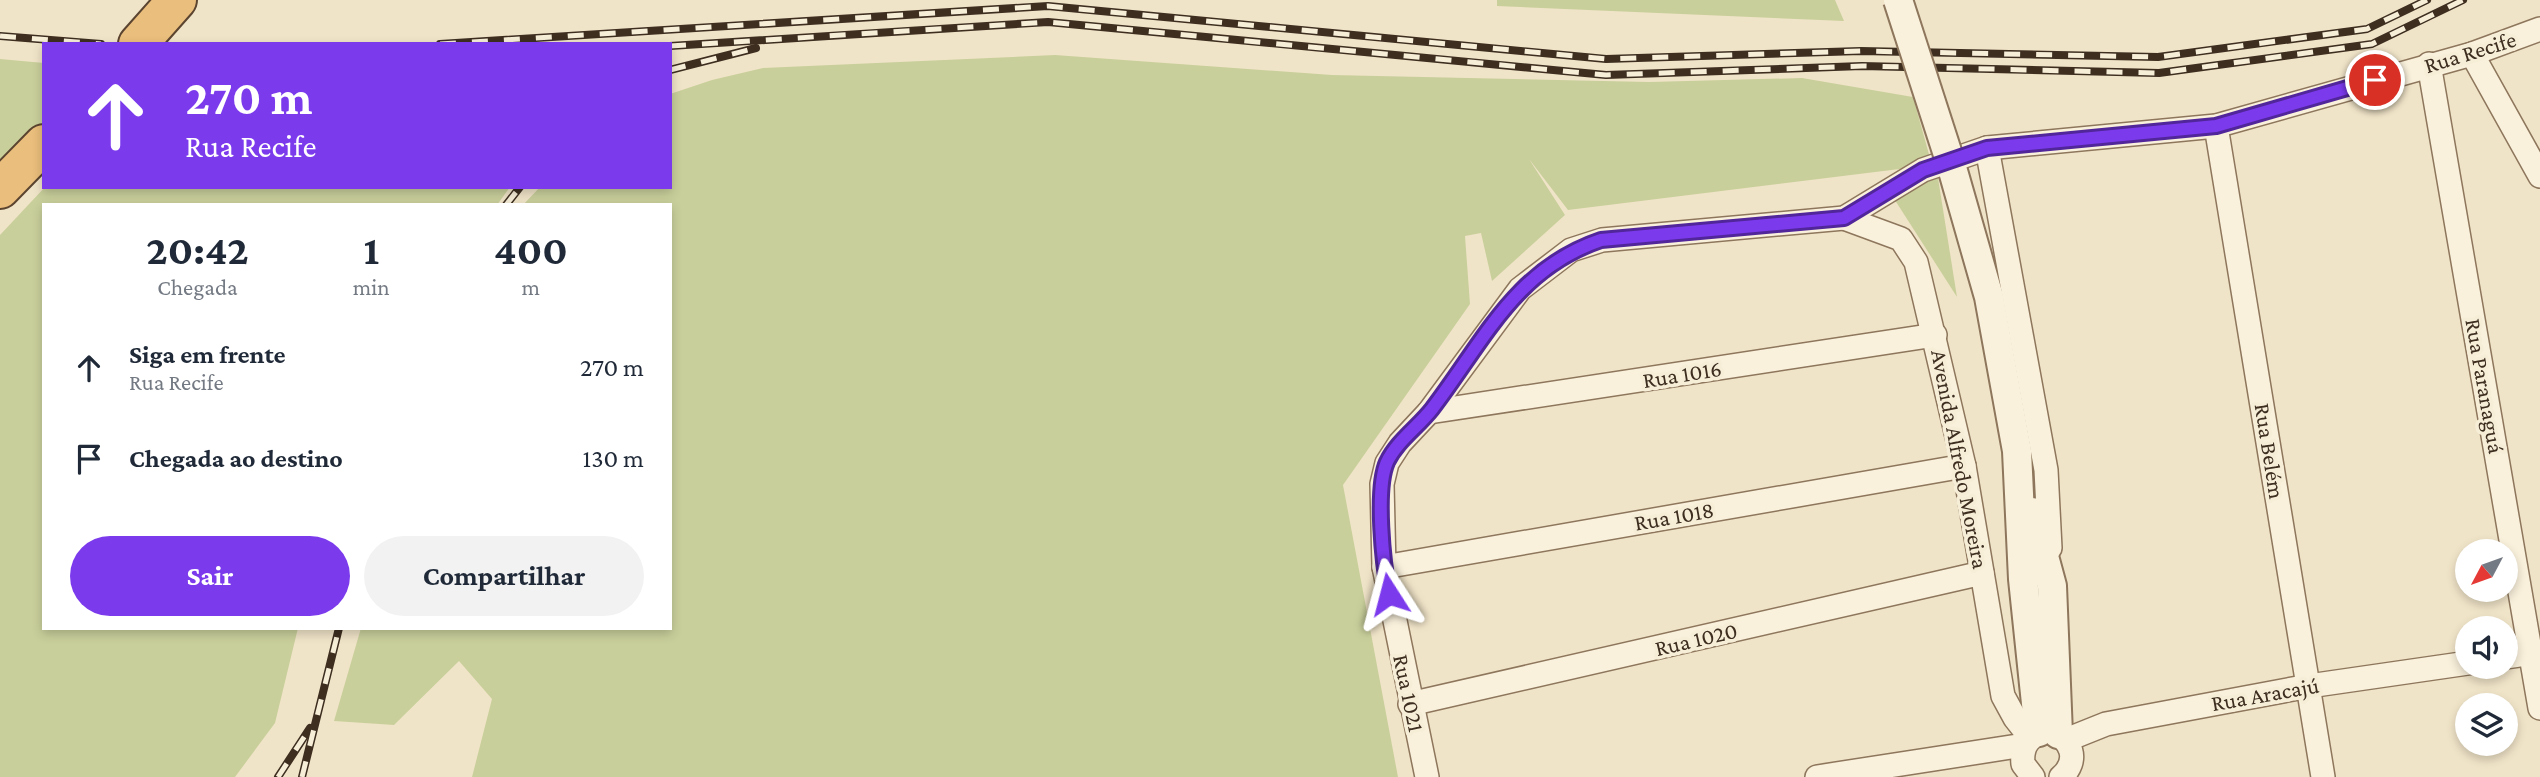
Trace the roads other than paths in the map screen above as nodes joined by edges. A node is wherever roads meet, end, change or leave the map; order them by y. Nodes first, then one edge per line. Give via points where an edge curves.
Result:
1 (177, 0) edge
2 (1898, 0) edge
3 (2540, 29) edge
4 (140, 42) edge
5 (2472, 54) junction
6 (2428, 64) junction
7 (2216, 126) junction
8 (42, 146) edge
9 (1987, 148) junction
10 (2540, 176) edge
11 (0, 190) edge
12 (1844, 218) junction
13 (1935, 335) junction
14 (1429, 412) junction
15 (2018, 457) junction
16 (1964, 466) junction
17 (1384, 567) junction
18 (1982, 573) junction
19 (2052, 586) junction
20 (2536, 653) edge
21 (2518, 655) edge
22 (2455, 665) edge
23 (2309, 686) junction
24 (1410, 704) junction
25 (2540, 708) edge
26 (2053, 750) edge
27 (1427, 777) edge
28 (1817, 777) edge
29 (2033, 777) edge
30 (2323, 777) edge

1 - 4 highway
2 - 15 street, Avenida Alfredo Moreira, bridge via 1972,233 1989,298
3 - 5 street, Rua Recife
5 - 6 street, Rua Recife
5 - 10 street
6 - 7 street, Rua Recife
6 - 20 street, Rua Paranaguá
7 - 9 street, Rua Recife
7 - 23 street, Rua Belém
8 - 11 highway
9 - 12 street, Rua Recife via 1923,170
9 - 19 street, Avenida Alfredo Moreira via 2046,470
12 - 13 street, Avenida Alfredo Moreira via 1901,239 1916,262
12 - 14 street, Rua 1021 via 1601,240 1571,250 1520,289
13 - 14 street, Rua 1016
13 - 16 street, Avenida Alfredo Moreira
14 - 17 street, Rua 1021 via 1387,463 1382,484
15 - 19 street, Avenida Alfredo Moreira
15 - 26 street, Avenida Alfredo Moreira via 2023,579
16 - 17 street, Rua 1018
16 - 18 street, Avenida Alfredo Moreira
17 - 24 street, Rua 1021
18 - 24 street, Rua 1020
18 - 26 street, Avenida Alfredo Moreira via 2003,696
19 - 26 street, Avenida Alfredo Moreira
20 - 21 street
20 - 25 street, Rua Paranaguá
22 - 23 street, Rua Aracajú
23 - 26 street, Rua Aracajú via 2106,724
23 - 30 street, Rua Belém
24 - 27 street, Rua 1021
26 - 28 street, Rua Aracajú
26 - 29 street via 2023,764

